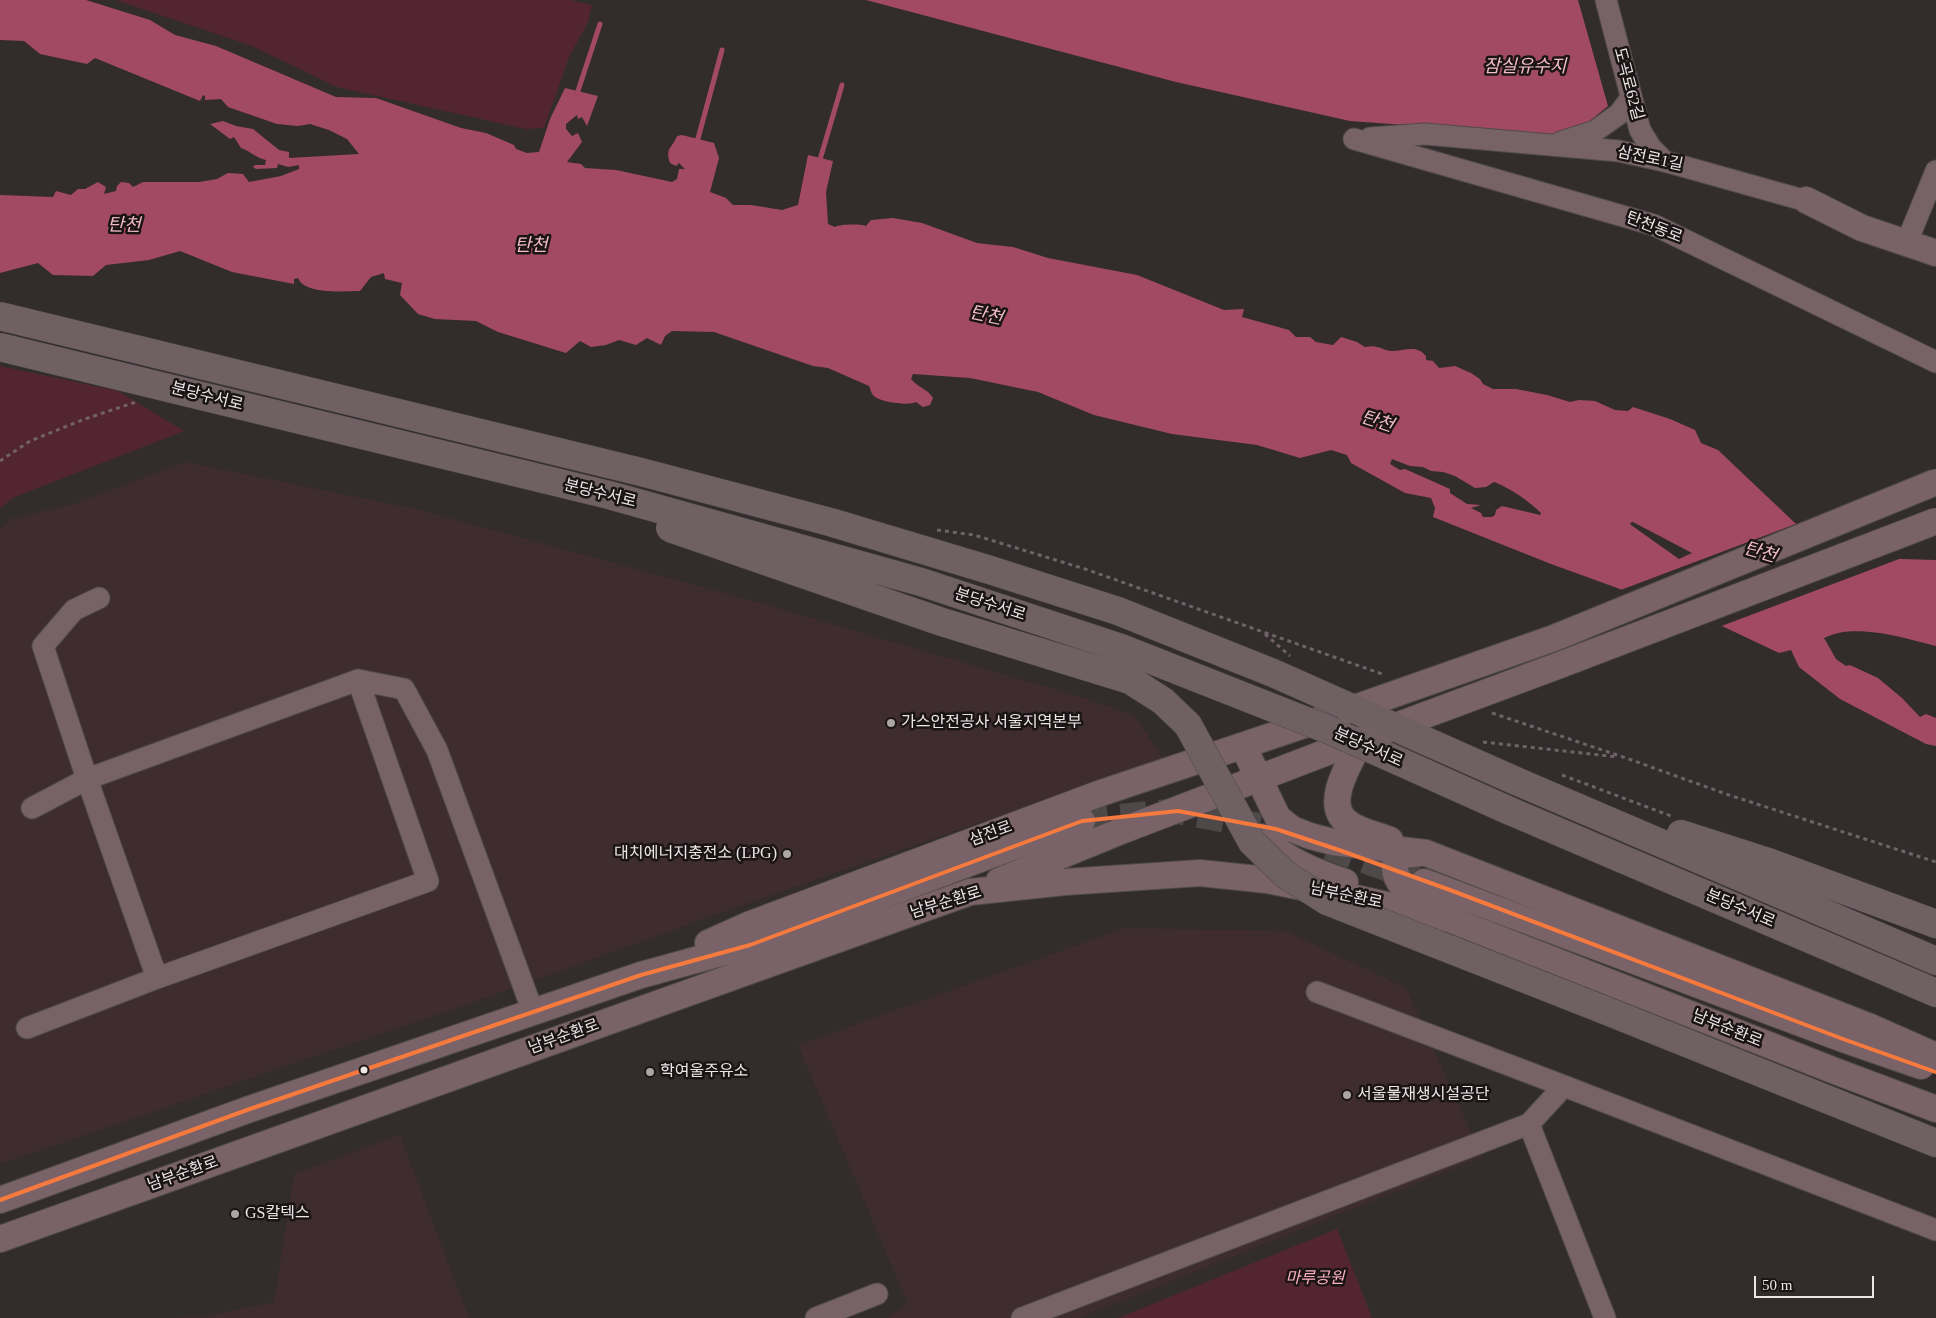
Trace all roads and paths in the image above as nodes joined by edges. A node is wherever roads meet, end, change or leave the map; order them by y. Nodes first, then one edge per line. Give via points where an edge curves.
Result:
1 (1606, 0) edge
2 (1631, 98) junction
3 (1354, 140) joint
4 (1552, 144) junction
5 (1664, 161) junction
6 (1936, 171) edge
7 (1806, 200) junction
8 (1911, 232) junction
9 (1936, 239) edge
10 (1936, 253) edge
11 (0, 316) edge
12 (0, 347) edge
13 (1936, 362) edge
14 (1936, 482) edge
15 (609, 495) junction
16 (1936, 521) edge
17 (99, 598) dead end
18 (358, 680) junction
19 (1366, 737) junction
20 (1480, 742) dead end
21 (1243, 746) junction
22 (1216, 754) junction
23 (1626, 758) dead end
24 (1258, 778) junction
25 (87, 779) junction
26 (1516, 781) junction
27 (1231, 788) junction
28 (32, 808) dead end
29 (1082, 821) tunnel mouth
30 (1426, 853) junction
31 (1424, 882) tunnel mouth
32 (970, 892) junction
33 (1449, 919) junction
34 (1936, 924) edge
35 (1936, 961) edge
36 (641, 975) junction
37 (157, 978) junction
38 (1317, 992) dead end
39 (1936, 993) edge
40 (533, 1012) junction
41 (27, 1028) dead end
42 (1936, 1056) edge
43 (1936, 1072) edge
44 (1564, 1086) junction
45 (1936, 1109) edge
46 (1529, 1124) junction
47 (1936, 1143) edge
48 (0, 1200) edge
49 (1936, 1230) edge
50 (0, 1239) edge
51 (0, 1246) edge
52 (877, 1294) dead end
53 (816, 1318) edge
54 (1022, 1318) edge
55 (1605, 1318) edge

1 - 2 street, 도곡로62길
2 - 4 street via 1619,114 1594,131
2 - 5 street, 도곡로62길 via 1640,130
3 - 4 street, 삼전로1길 via 1425,134
3 - 13 street, 탄천동로 via 1654,224
4 - 5 street, 삼전로1길
5 - 7 street, 삼전로1길
6 - 8 street
7 - 8 street, 삼전로1길
7 - 10 main road via 1862,228
8 - 9 street, 삼전로1길
11 - 26 highway, 분당수서로, bridge via 641,472 830,522 990,570 1118,611 1255,666
12 - 15 highway, 분당수서로, bridge
14 - 21 main road, 삼전로, bridge via 1554,638
15 - 39 highway, 분당수서로, bridge via 855,562 1121,648 1329,730
15 - 47 highway, bridge via 678,532 942,622 1130,680 1162,701 1188,725 1252,842 1286,875 1327,901
16 - 19 main road, bridge
17 - 25 street via 74,610 43,646
18 - 25 street
18 - 37 street via 428,881
18 - 40 street via 404,689 432,742
19 - 24 main road
19 - 30 main road via 1340,786 1336,807 1339,816 1349,824
20 - 23 path
21 - 22 main road, 삼전로
21 - 24 main road
22 - 27 main road
22 - 36 main road, 삼전로 via 1101,793 748,925
24 - 27 main road
24 - 30 main road via 1278,818 1292,829 1332,842
25 - 28 street
25 - 37 street
26 - 34 highway via 1768,862
26 - 35 highway, 분당수서로
27 - 32 main road
27 - 33 main road via 1260,836 1286,856 1303,866
29 - 36 main road, 남부순환로 via 750,945
30 - 33 main road via 1402,855 1396,860 1395,875 1399,883
30 - 42 main road via 1868,1026
31 - 43 main road, 남부순환로
32 - 33 main road, 남부순환로 via 1200,873 1267,880
32 - 50 main road, 남부순환로
33 - 45 main road, 남부순환로
36 - 40 main road, 남부순환로
37 - 41 street
38 - 44 street
40 - 48 main road, 남부순환로 via 247,1110
44 - 46 street
44 - 49 street
46 - 54 street
46 - 55 street
50 - 51 street, 남부순환로
52 - 53 street

